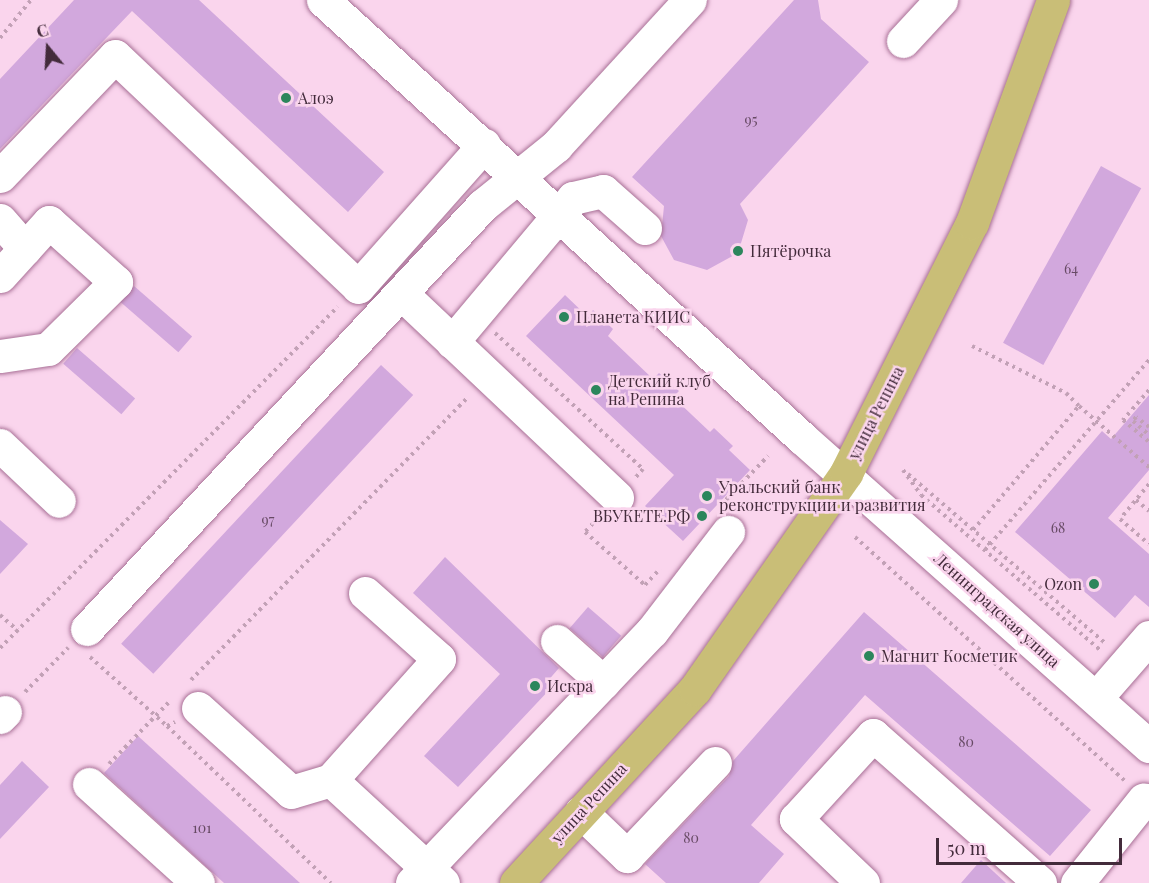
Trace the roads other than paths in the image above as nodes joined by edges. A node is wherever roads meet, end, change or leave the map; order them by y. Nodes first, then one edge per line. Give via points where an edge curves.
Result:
1 (323, 0) edge
2 (690, 0) edge
3 (940, 0) edge
4 (1053, 0) edge
5 (903, 41) dead end
6 (484, 145) junction
7 (0, 177) edge
8 (519, 177) junction
9 (561, 214) junction
10 (0, 220) edge
11 (645, 228) dead end
12 (25, 249) junction
13 (0, 276) edge
14 (402, 294) junction
15 (452, 342) junction
16 (0, 356) edge
17 (0, 445) edge
18 (846, 473) junction
19 (617, 497) road end
20 (59, 501) dead end
21 (728, 532) dead end
22 (365, 593) dead end
23 (81, 636) road end
24 (1149, 637) edge
25 (557, 641) dead end
26 (603, 682) junction
27 (186, 697) road end
28 (1096, 698) junction
29 (1149, 746) edge
30 (715, 763) dead end
31 (331, 780) junction
32 (89, 784) road end
33 (1144, 798) road end
34 (581, 812) junction
35 (427, 879) edge
36 (198, 883) edge
37 (516, 883) edge
38 (863, 883) edge
39 (1040, 883) edge
40 (1077, 883) edge

1 - 6 street, Ленинградская улица
2 - 8 street via 556,146
3 - 5 street
4 - 18 main road, улица Репина via 972,223
6 - 7 street via 358,287 115,56
6 - 8 street, Ленинградская улица
8 - 9 street, Ленинградская улица
8 - 14 street via 483,205
9 - 11 street via 573,198 603,191
9 - 15 street
9 - 18 street, Ленинградская улица via 802,438
10 - 12 street
12 - 13 street
12 - 16 street via 49,222 116,282 48,349
14 - 15 street
14 - 23 street
15 - 19 street
17 - 20 street
18 - 28 street, Ленинградская улица
18 - 34 main road, улица Репина via 694,689
21 - 26 street via 652,631
22 - 31 street via 439,659
24 - 28 street
25 - 26 street
26 - 35 street
27 - 31 street via 291,792
28 - 29 street, Ленинградская улица
30 - 34 street via 627,856
31 - 35 street
32 - 36 street
33 - 40 street
34 - 37 main road, улица Репина
38 - 39 street via 796,819 873,735

